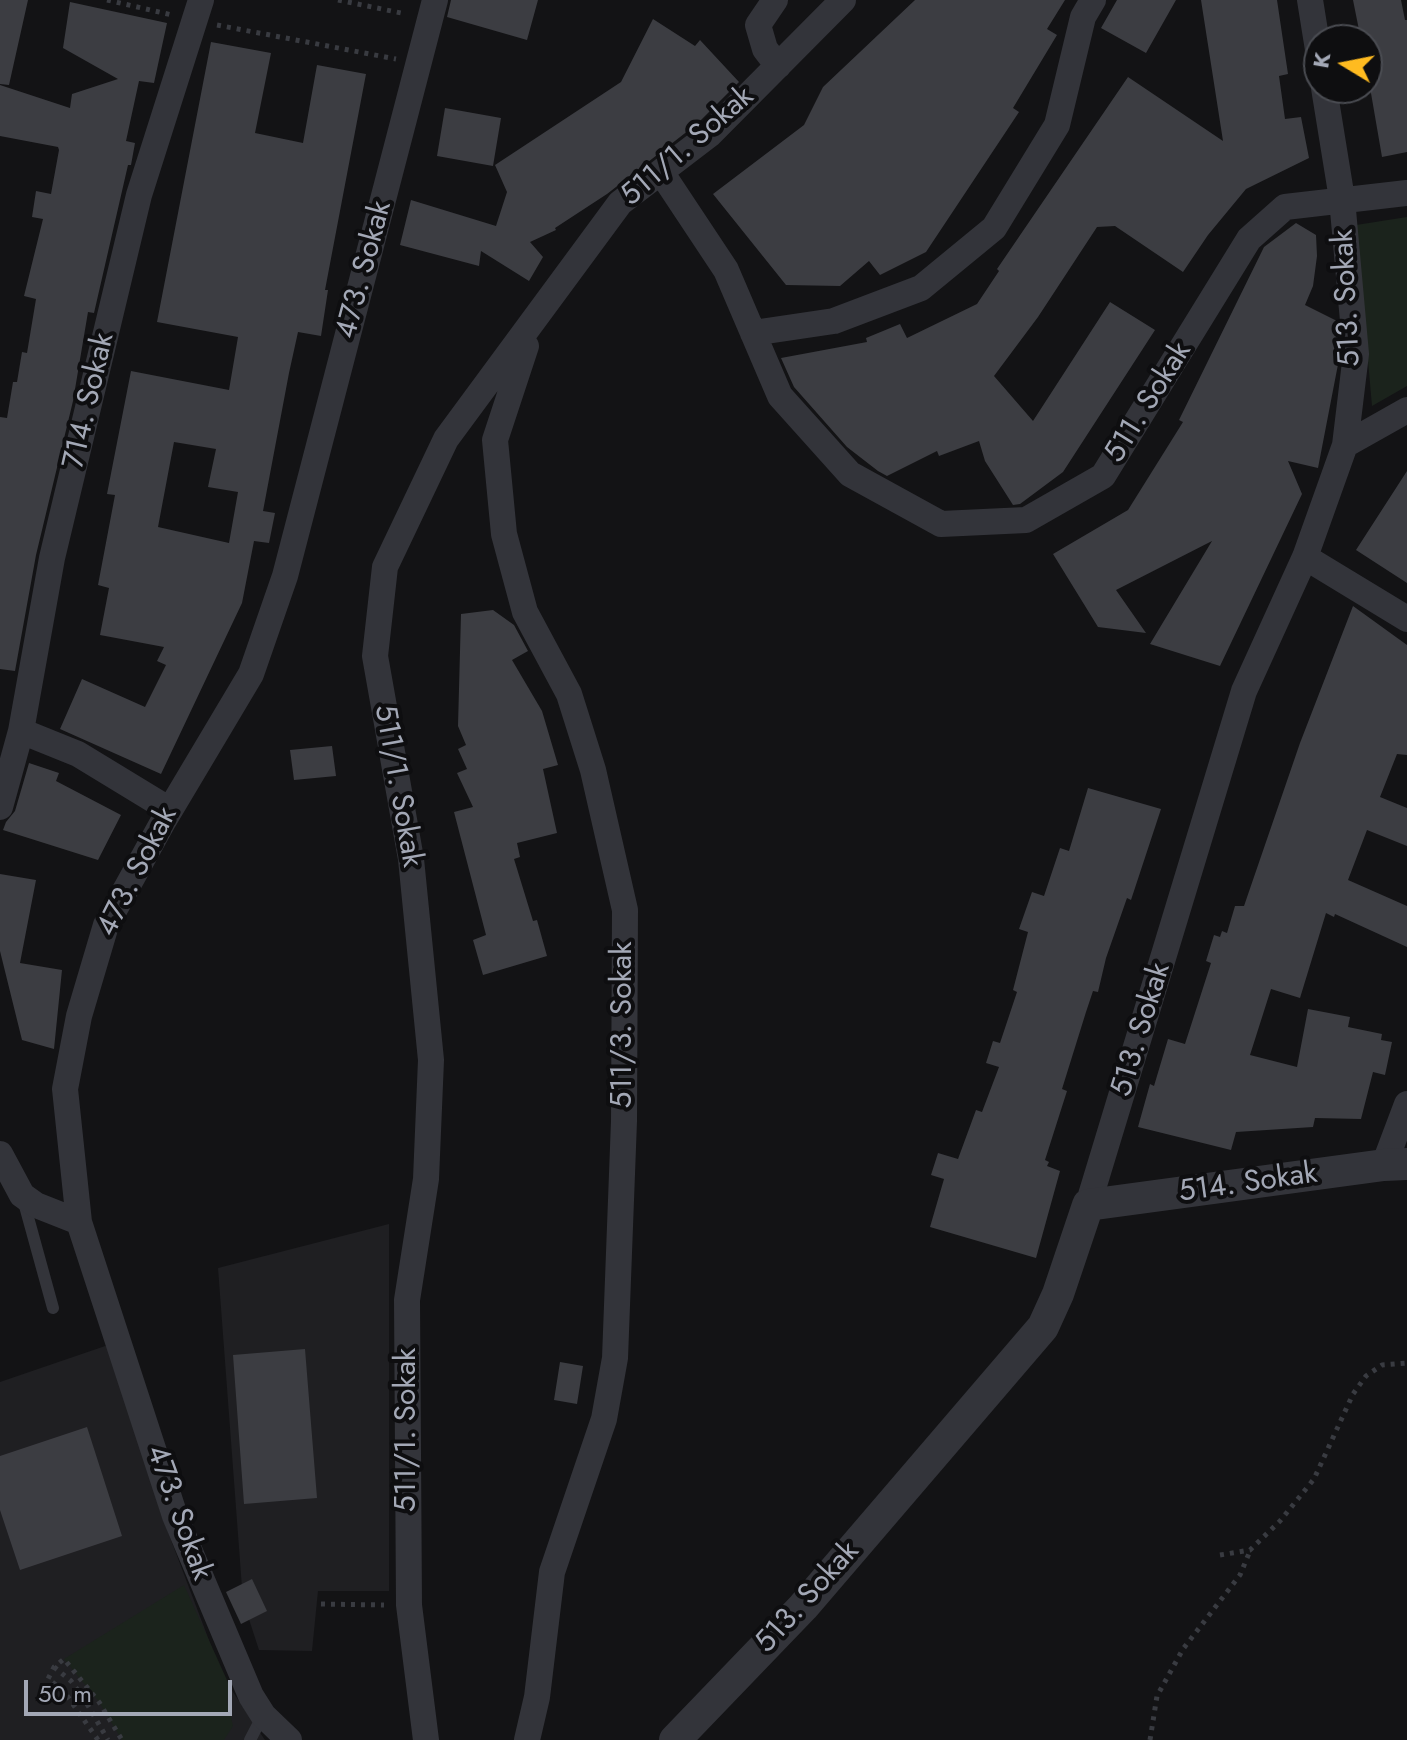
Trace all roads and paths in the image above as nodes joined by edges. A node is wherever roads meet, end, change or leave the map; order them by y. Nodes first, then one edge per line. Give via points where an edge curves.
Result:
1 (107, 0) edge
2 (338, 0) edge
3 (775, 0) edge
4 (843, 0) edge
5 (1093, 0) edge
6 (1310, 0) edge
7 (198, 10) edge
8 (433, 10) edge
9 (1314, 24) edge
10 (419, 64) junction
11 (778, 66) junction
12 (1327, 104) edge
13 (661, 172) junction
14 (1407, 193) edge
15 (1342, 199) junction
16 (532, 326) junction
17 (753, 333) junction
18 (1407, 410) edge
19 (1345, 445) junction
20 (1305, 557) junction
21 (1407, 619) edge
22 (21, 731) junction
23 (0, 807) edge
24 (170, 810) junction
25 (1407, 1104) edge
26 (0, 1154) edge
27 (1395, 1165) edge
28 (22, 1195) junction
29 (1088, 1205) junction
30 (79, 1222) junction
31 (53, 1308) dead end
32 (1407, 1363) edge
33 (1250, 1550) junction
34 (1220, 1555) dead end
35 (321, 1604) dead end
36 (409, 1605) junction
37 (54, 1667) junction
38 (263, 1715) junction
39 (98, 1740) edge
40 (108, 1740) edge
41 (122, 1740) edge
42 (250, 1740) edge
43 (289, 1740) edge
44 (426, 1740) edge
45 (527, 1740) edge
46 (675, 1740) edge
47 (1150, 1740) edge

1 - 7 path
2 - 8 path
3 - 11 street via 758,25 765,49
4 - 11 street, 511/1. Sokak
5 - 17 street via 1083,17 1057,125 994,228 921,288 834,321
6 - 9 street
7 - 10 path
7 - 22 street, 714. Sokak via 132,225 52,558
8 - 10 street, 473. Sokak
10 - 24 street, 473. Sokak via 285,576 251,674
11 - 13 street, 511/1. Sokak via 709,135
12 - 15 street
13 - 16 street, 511/1. Sokak via 620,203
13 - 17 street, 511. Sokak via 726,270
14 - 15 street, 511. Sokak
15 - 17 street, 511. Sokak via 1285,207 1249,239 1103,476 1026,520 941,524 850,474 780,396
15 - 19 street, 513. Sokak via 1356,354
16 - 36 street, 511/1. Sokak via 446,439 385,567 375,656 411,859 431,1060 426,1179 407,1300
16 - 45 street, 511/3. Sokak via 495,440 504,534 525,612 569,694 593,770 625,925 615,1358 604,1419 552,1572
18 - 19 street
19 - 20 street, 513. Sokak
20 - 21 street
20 - 29 street, 513. Sokak via 1244,691
22 - 23 street, 714. Sokak
22 - 24 street via 78,754
24 - 30 street, 473. Sokak via 106,925 79,1016 65,1089
25 - 27 street
26 - 28 street
27 - 29 street, 514. Sokak
28 - 30 street
28 - 31 lane
29 - 46 street, 513. Sokak via 1043,1327 803,1607
30 - 38 street, 473. Sokak via 175,1516
32 - 33 path via 1382,1365 1366,1376 1314,1479
33 - 34 path
33 - 47 path via 1240,1575 1183,1649 1157,1696
35 - 36 path
36 - 44 street, 511/1. Sokak
37 - 39 path via 48,1679 63,1690
37 - 40 path via 83,1697
37 - 41 path via 64,1659
38 - 42 lane
38 - 43 street, 473. Sokak

